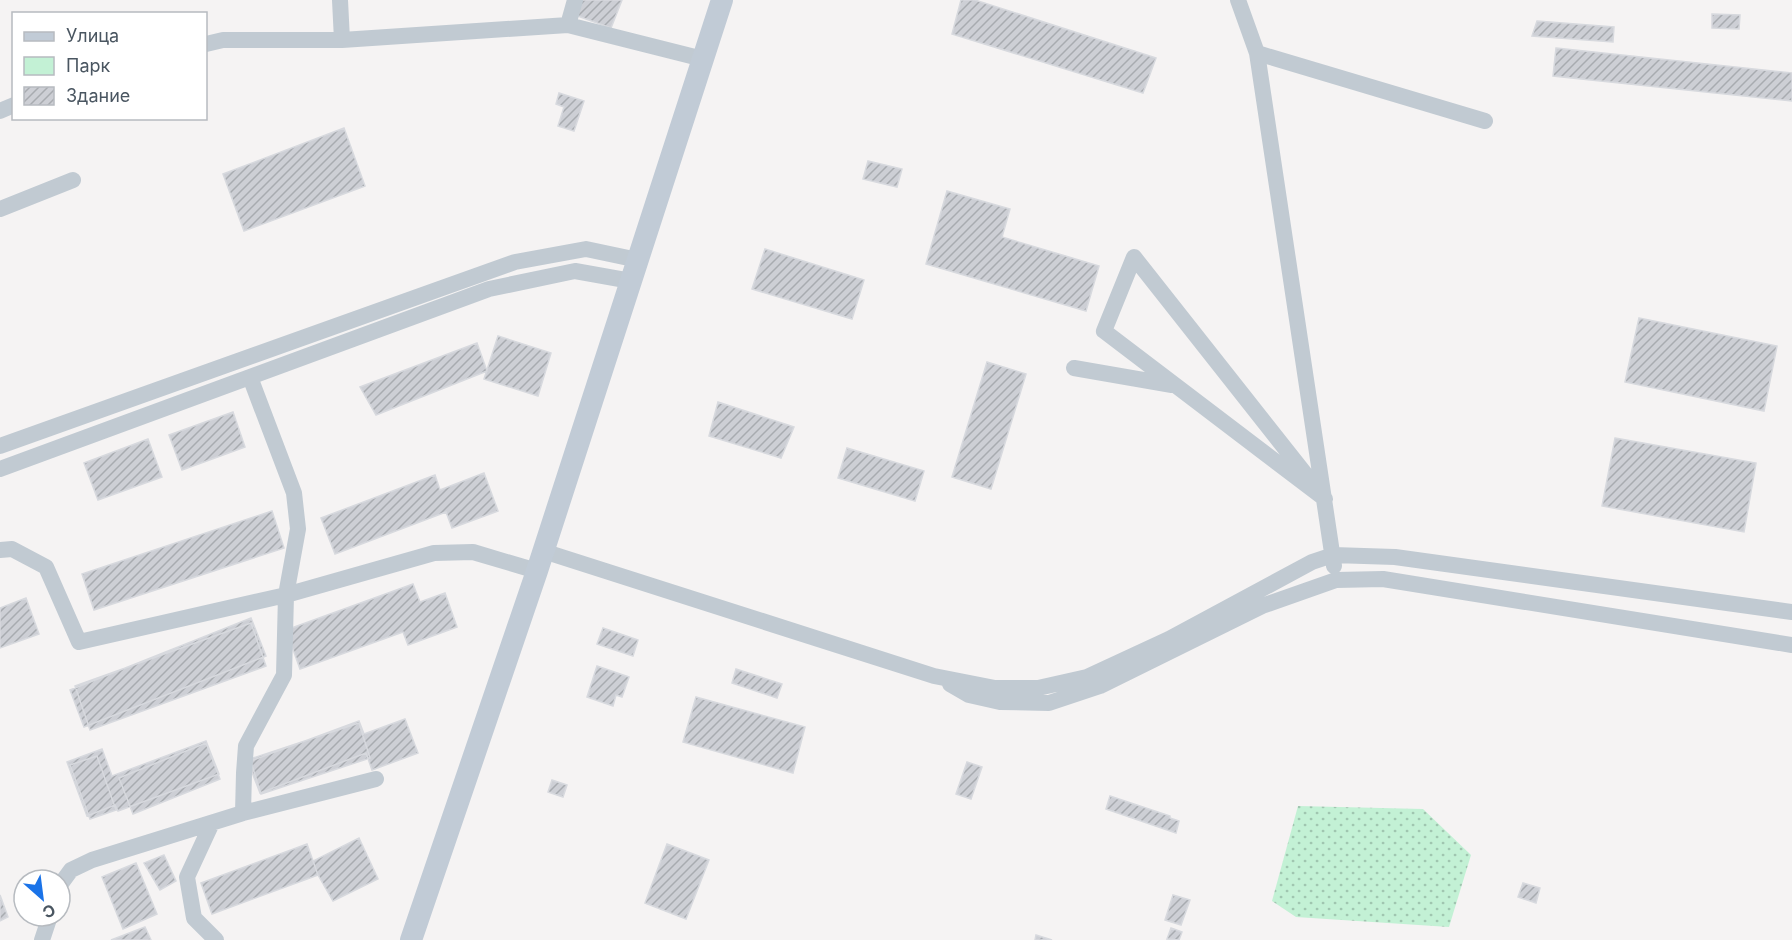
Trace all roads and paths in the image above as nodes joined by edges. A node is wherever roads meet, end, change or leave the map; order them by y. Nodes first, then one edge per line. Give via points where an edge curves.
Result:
1 (340, 0) edge
2 (575, 0) edge
3 (722, 0) edge
4 (1238, 0) edge
5 (568, 25) junction
6 (342, 40) junction
7 (207, 44) edge
8 (1257, 53) junction
9 (703, 59) junction
10 (1485, 121) dead end
11 (73, 180) dead end
12 (0, 208) edge
13 (638, 260) junction
14 (631, 281) junction
15 (1074, 368) dead end
16 (250, 378) junction
17 (1176, 386) junction
18 (0, 446) edge
19 (0, 469) edge
20 (1325, 499) junction
21 (0, 550) edge
22 (1333, 555) junction
23 (540, 561) junction
24 (1336, 580) junction
25 (286, 595) junction
26 (1792, 612) edge
27 (1792, 645) edge
28 (934, 676) junction
29 (376, 779) dead end
30 (243, 813) junction
31 (212, 824) junction
32 (72, 870) edge
33 (216, 940) edge
34 (411, 940) edge

1 - 6 street
2 - 5 street
3 - 9 main road
4 - 8 street
5 - 6 street
5 - 9 street
6 - 7 street via 223,40
8 - 10 street
8 - 20 street
9 - 13 main road
11 - 12 street
13 - 14 main road
13 - 18 street via 585,249 515,262
14 - 16 street via 575,271 489,289
14 - 23 main road
15 - 17 street
16 - 19 street
16 - 25 street via 294,493 298,529
17 - 20 street
17 - 20 street via 1104,331 1134,257
20 - 22 street
21 - 25 street via 12,549 46,567 80,642
22 - 24 street
22 - 26 street via 1395,557
22 - 28 street via 1087,676 1038,688 995,688
23 - 25 street via 473,552 434,553
23 - 28 street
23 - 34 main road
24 - 27 street via 1383,579
24 - 28 street via 1262,606 1100,686 1049,703 1000,702 969,695
25 - 30 street via 284,675 246,746
29 - 30 street
30 - 31 street
31 - 32 street
31 - 33 street via 187,877 194,918

